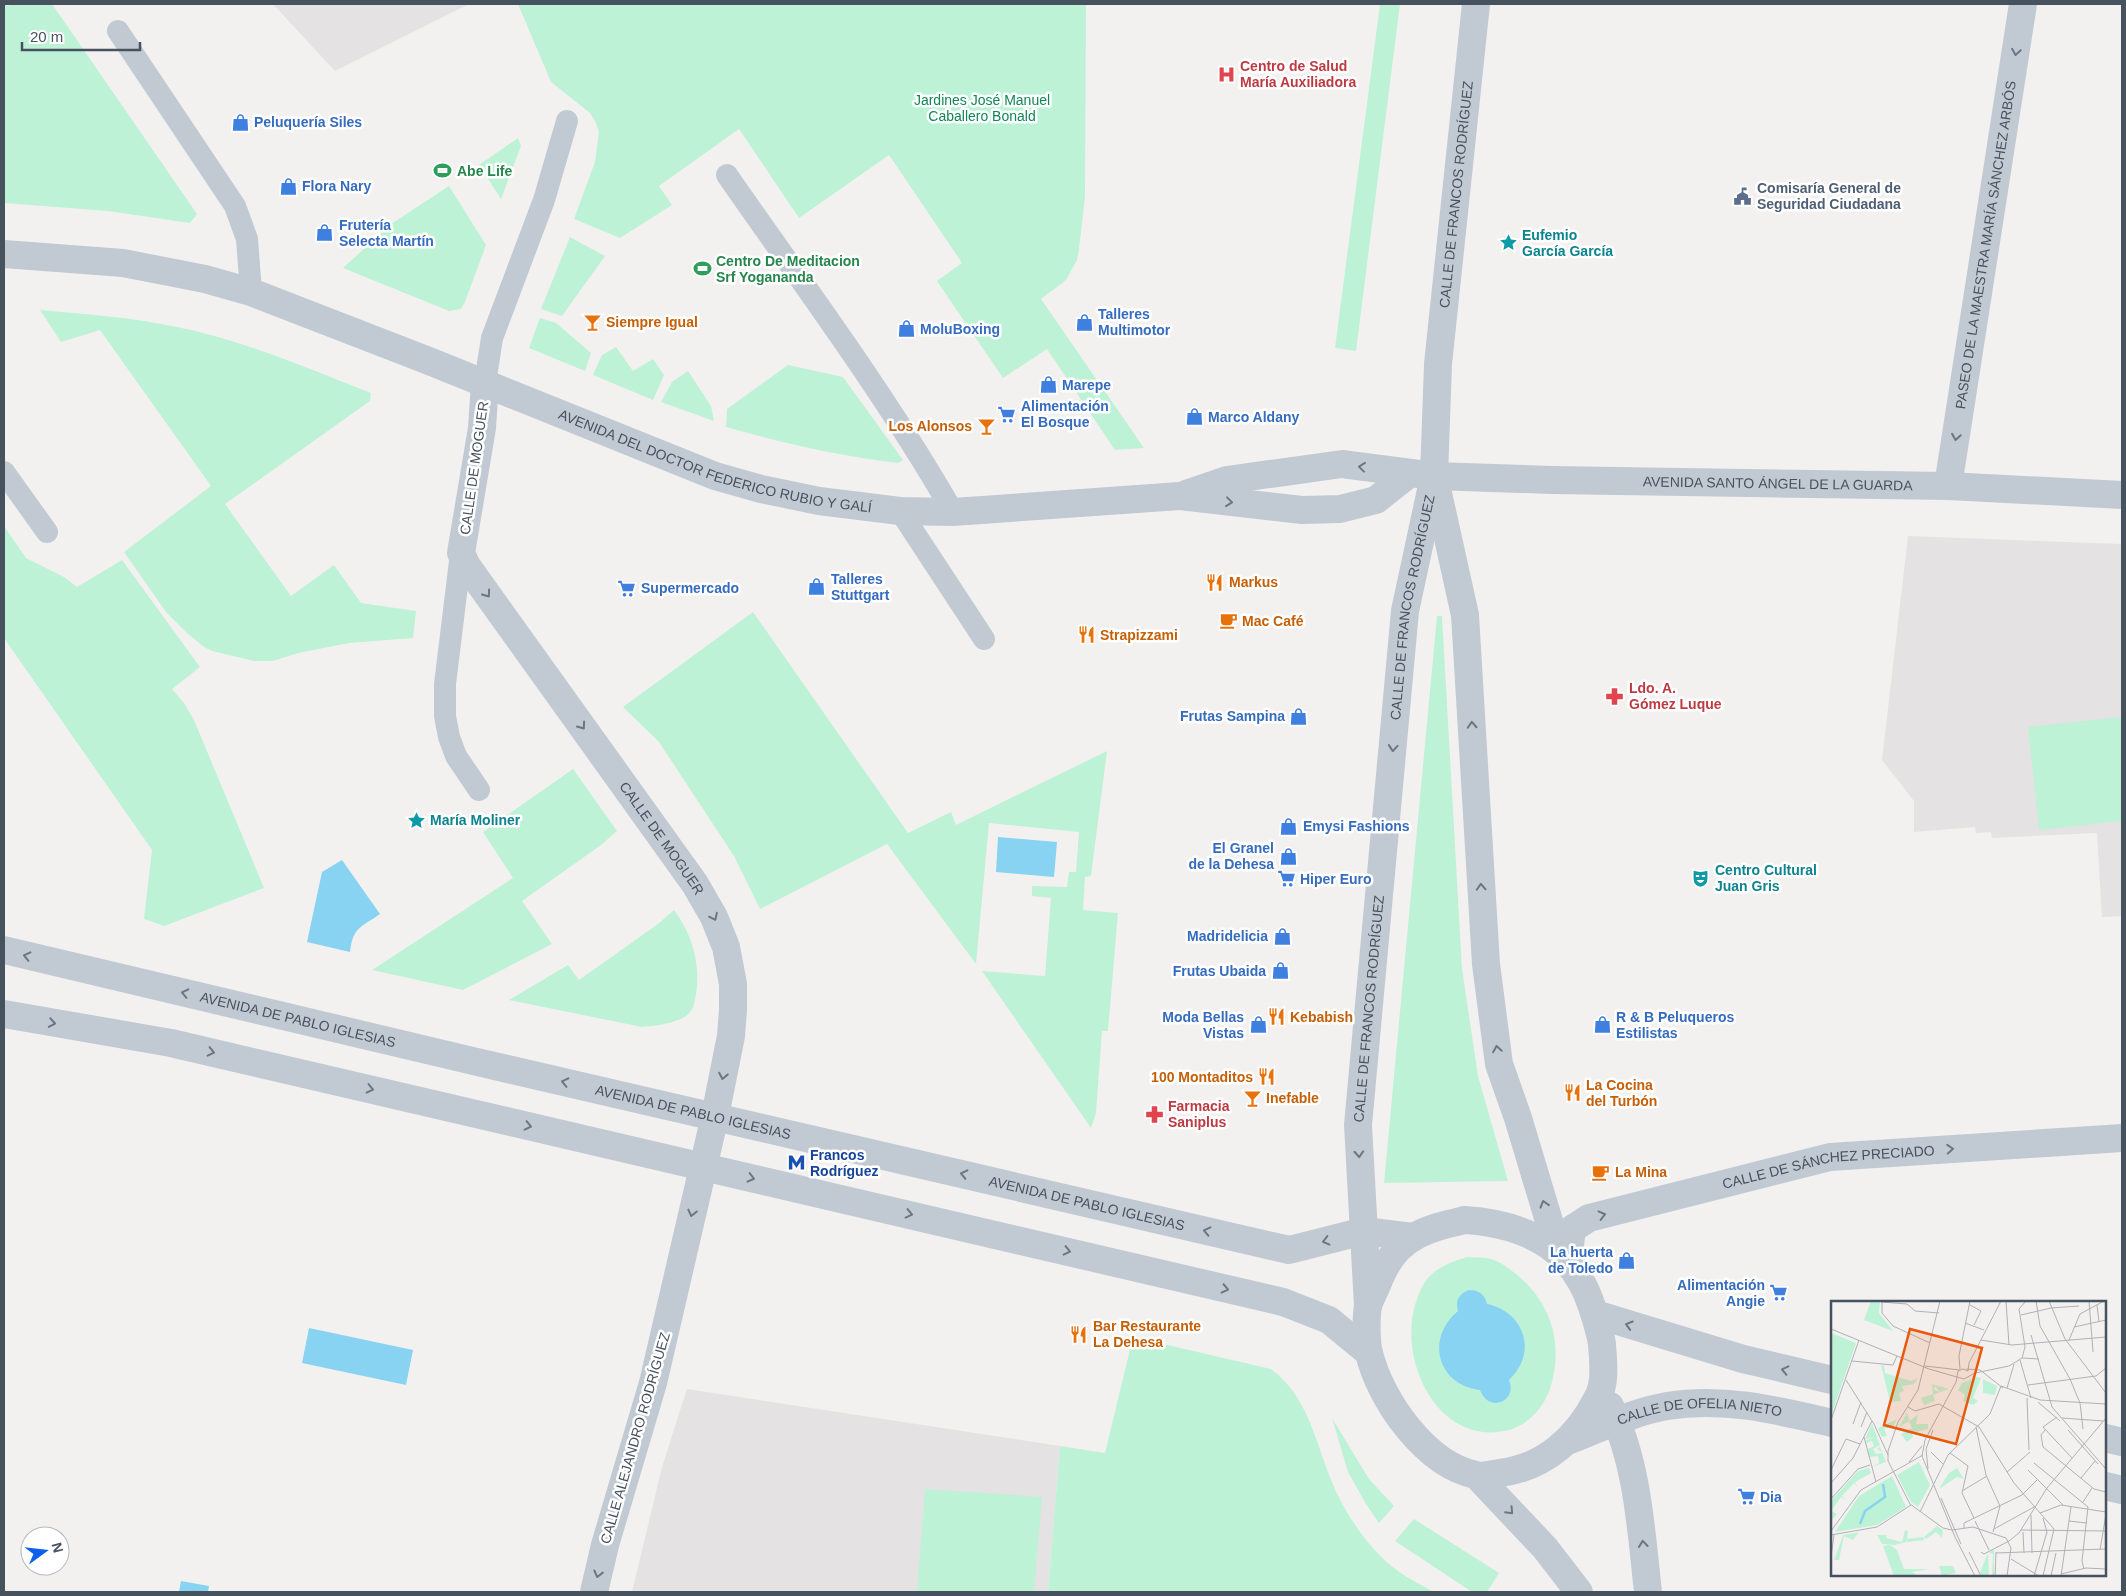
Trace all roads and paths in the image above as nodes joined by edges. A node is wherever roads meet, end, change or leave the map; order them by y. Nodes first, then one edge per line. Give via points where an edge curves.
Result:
1 (1476, 4) edge
2 (2023, 4) edge
3 (118, 31) dead end
4 (567, 122) dead end
5 (726, 175) dead end
6 (4, 254) edge
7 (251, 292) junction
8 (485, 383) junction
9 (4, 472) edge
10 (1422, 474) junction
11 (1948, 486) junction
12 (2122, 495) edge
13 (1180, 496) junction
14 (900, 511) junction
15 (953, 512) junction
16 (47, 532) dead end
17 (461, 553) junction
18 (984, 639) dead end
19 (479, 790) dead end
20 (4, 950) edge
21 (4, 1014) edge
22 (715, 1116) junction
23 (2122, 1138) edge
24 (703, 1166) junction
25 (1364, 1231) junction
26 (1413, 1237) junction
27 (1563, 1256) junction
28 (1368, 1306) junction
29 (1595, 1314) junction
30 (1368, 1352) junction
31 (1831, 1380) edge
32 (1602, 1389) junction
33 (1618, 1422) junction
34 (1831, 1423) edge
35 (2106, 1438) edge
36 (1570, 1440) junction
37 (2122, 1442) edge
38 (1477, 1476) junction
39 (2106, 1486) edge
40 (2122, 1490) edge
41 (594, 1592) edge
42 (1579, 1592) edge
43 (1648, 1592) edge

1 - 10 street, CALLE DE FRANCOS RODRÍGUEZ via 1438,364
2 -> 11 street, PASEO DE LA MAESTRA MARÍA SÁNCHEZ ARBÓS
3 - 7 lane via 235,206 247,239
4 - 8 lane via 544,200 492,338
5 - 15 lane via 863,371 928,468
6 - 7 street, AVENIDA DEL DOCTOR FEDERICO RUBIO Y GALÍ via 123,263 205,279
7 - 8 street, AVENIDA DEL DOCTOR FEDERICO RUBIO Y GALÍ
8 - 14 street, AVENIDA DEL DOCTOR FEDERICO RUBIO Y GALÍ via 715,476 819,501
8 - 17 street, CALLE DE MOGUER via 482,428
9 - 16 lane
10 - 11 street, AVENIDA SANTO ÁNGEL DE LA GUARDA via 1562,480
10 -> 13 street, AVENIDA DEL DOCTOR FEDERICO RUBIO Y GALÍ via 1342,464 1227,480
13 -> 10 street, AVENIDA DEL DOCTOR FEDERICO RUBIO Y GALÍ via 1302,510 1340,509 1376,500
10 -> 25 street, CALLE DE FRANCOS RODRÍGUEZ via 1405,611 1358,1126
27 -> 10 street, CALLE DE FRANCOS RODRÍGUEZ via 1499,1064 1486,964 1465,615
11 - 12 street, AVENIDA SANTO ÁNGEL DE LA GUARDA
13 - 15 street, AVENIDA DEL DOCTOR FEDERICO RUBIO Y GALÍ
14 - 15 street, AVENIDA DEL DOCTOR FEDERICO RUBIO Y GALÍ
14 - 18 lane
17 - 19 lane, CALLE DE MOGUER via 445,684 445,716 456,756
17 -> 22 street, CALLE DE MOGUER via 467,566 695,884 714,917 726,947 733,984 730,1036
22 -> 20 street, AVENIDA DE PABLO IGLESIAS
21 -> 24 street via 171,1043
22 - 24 street, CALLE DE MOGUER
25 -> 22 street, AVENIDA DE PABLO IGLESIAS via 1289,1250
27 -> 23 street, CALLE DE SÁNCHEZ PRECIADO via 1572,1229 1590,1218 1830,1158
24 -> 30 street via 1283,1302 1329,1320
24 -> 41 street, CALLE ALEJANDRO RODRÍGUEZ via 653,1383
25 - 26 street, AVENIDA DE PABLO IGLESIAS
25 - 28 street, CALLE DE FRANCOS RODRÍGUEZ
26 - 27 street via 1465,1220 1490,1222 1510,1226 1537,1238
26 - 28 street via 1396,1250 1383,1270
27 - 29 street via 1587,1289
28 - 30 street, CALLE DE FRANCOS RODRÍGUEZ
31 -> 29 street via 1743,1359
29 - 32 street via 1601,1337
30 - 38 street via 1386,1397 1412,1433 1438,1460
32 - 33 street
32 - 36 street via 1588,1417
33 - 34 street, CALLE DE OFELIA NIETO via 1666,1406 1704,1402 1750,1404
33 - 36 street, CALLE DE OFELIA NIETO
43 -> 33 street via 1630,1460
35 - 37 street
36 - 38 street via 1533,1465
38 -> 42 street via 1545,1548
39 - 40 street

